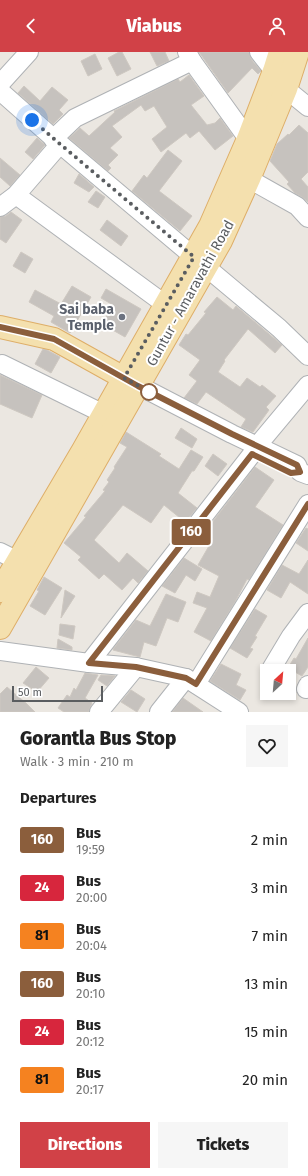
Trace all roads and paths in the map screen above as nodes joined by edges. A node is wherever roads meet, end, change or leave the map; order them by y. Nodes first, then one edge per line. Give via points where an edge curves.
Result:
1 (29, 52) edge
2 (259, 52) edge
3 (298, 52) edge
4 (190, 56) edge
5 (277, 62) edge
6 (0, 84) edge
7 (286, 89) junction
8 (0, 91) edge
9 (308, 107) edge
10 (248, 139) junction
11 (56, 142) junction
12 (249, 179) junction
13 (16, 195) junction
14 (0, 206) edge
15 (304, 207) edge
16 (200, 262) junction
17 (166, 305) junction
18 (0, 327) edge
19 (308, 356) edge
20 (2, 364) dead end
21 (308, 385) edge
22 (129, 387) junction
23 (104, 414) junction
24 (255, 450) junction
25 (304, 473) edge
26 (308, 504) edge
27 (9, 556) edge
28 (0, 591) edge
29 (308, 613) edge
30 (0, 628) edge
31 (0, 650) edge
32 (89, 663) junction
33 (274, 664) edge
34 (136, 667) junction
35 (191, 681) junction
36 (99, 712) edge
37 (159, 712) edge
38 (239, 712) edge

1 - 6 street
2 - 5 street
3 - 7 main road, Guntur - Amaravathi Road
4 - 10 street
4 - 11 street via 75,118
5 - 10 main road, Guntur - Amaravathi Road
7 - 9 street
7 - 12 main road, Guntur - Amaravathi Road
8 - 11 street
10 - 16 main road, Guntur - Amaravathi Road via 210,226
11 - 13 street
11 - 16 street
12 - 15 street
12 - 16 main road, Guntur - Amaravathi Road via 221,241
13 - 14 street
13 - 17 street
16 - 17 main road, Guntur - Amaravathi Road
16 - 19 street via 279,328
16 - 22 main road, Guntur - Amaravathi Road
17 - 22 main road, Guntur - Amaravathi Road
18 - 22 main road via 54,339
20 - 23 street
21 - 24 street
22 - 23 main road, Guntur - Amaravathi Road
22 - 24 street
22 - 30 main road, Guntur - Amaravathi Road
23 - 27 main road, Guntur - Amaravathi Road
24 - 25 street via 297,465
24 - 32 street
26 - 35 street
27 - 28 main road, Guntur - Amaravathi Road
29 - 33 street
31 - 32 street
32 - 34 street
34 - 35 street
34 - 36 street
35 - 37 street
35 - 38 street

